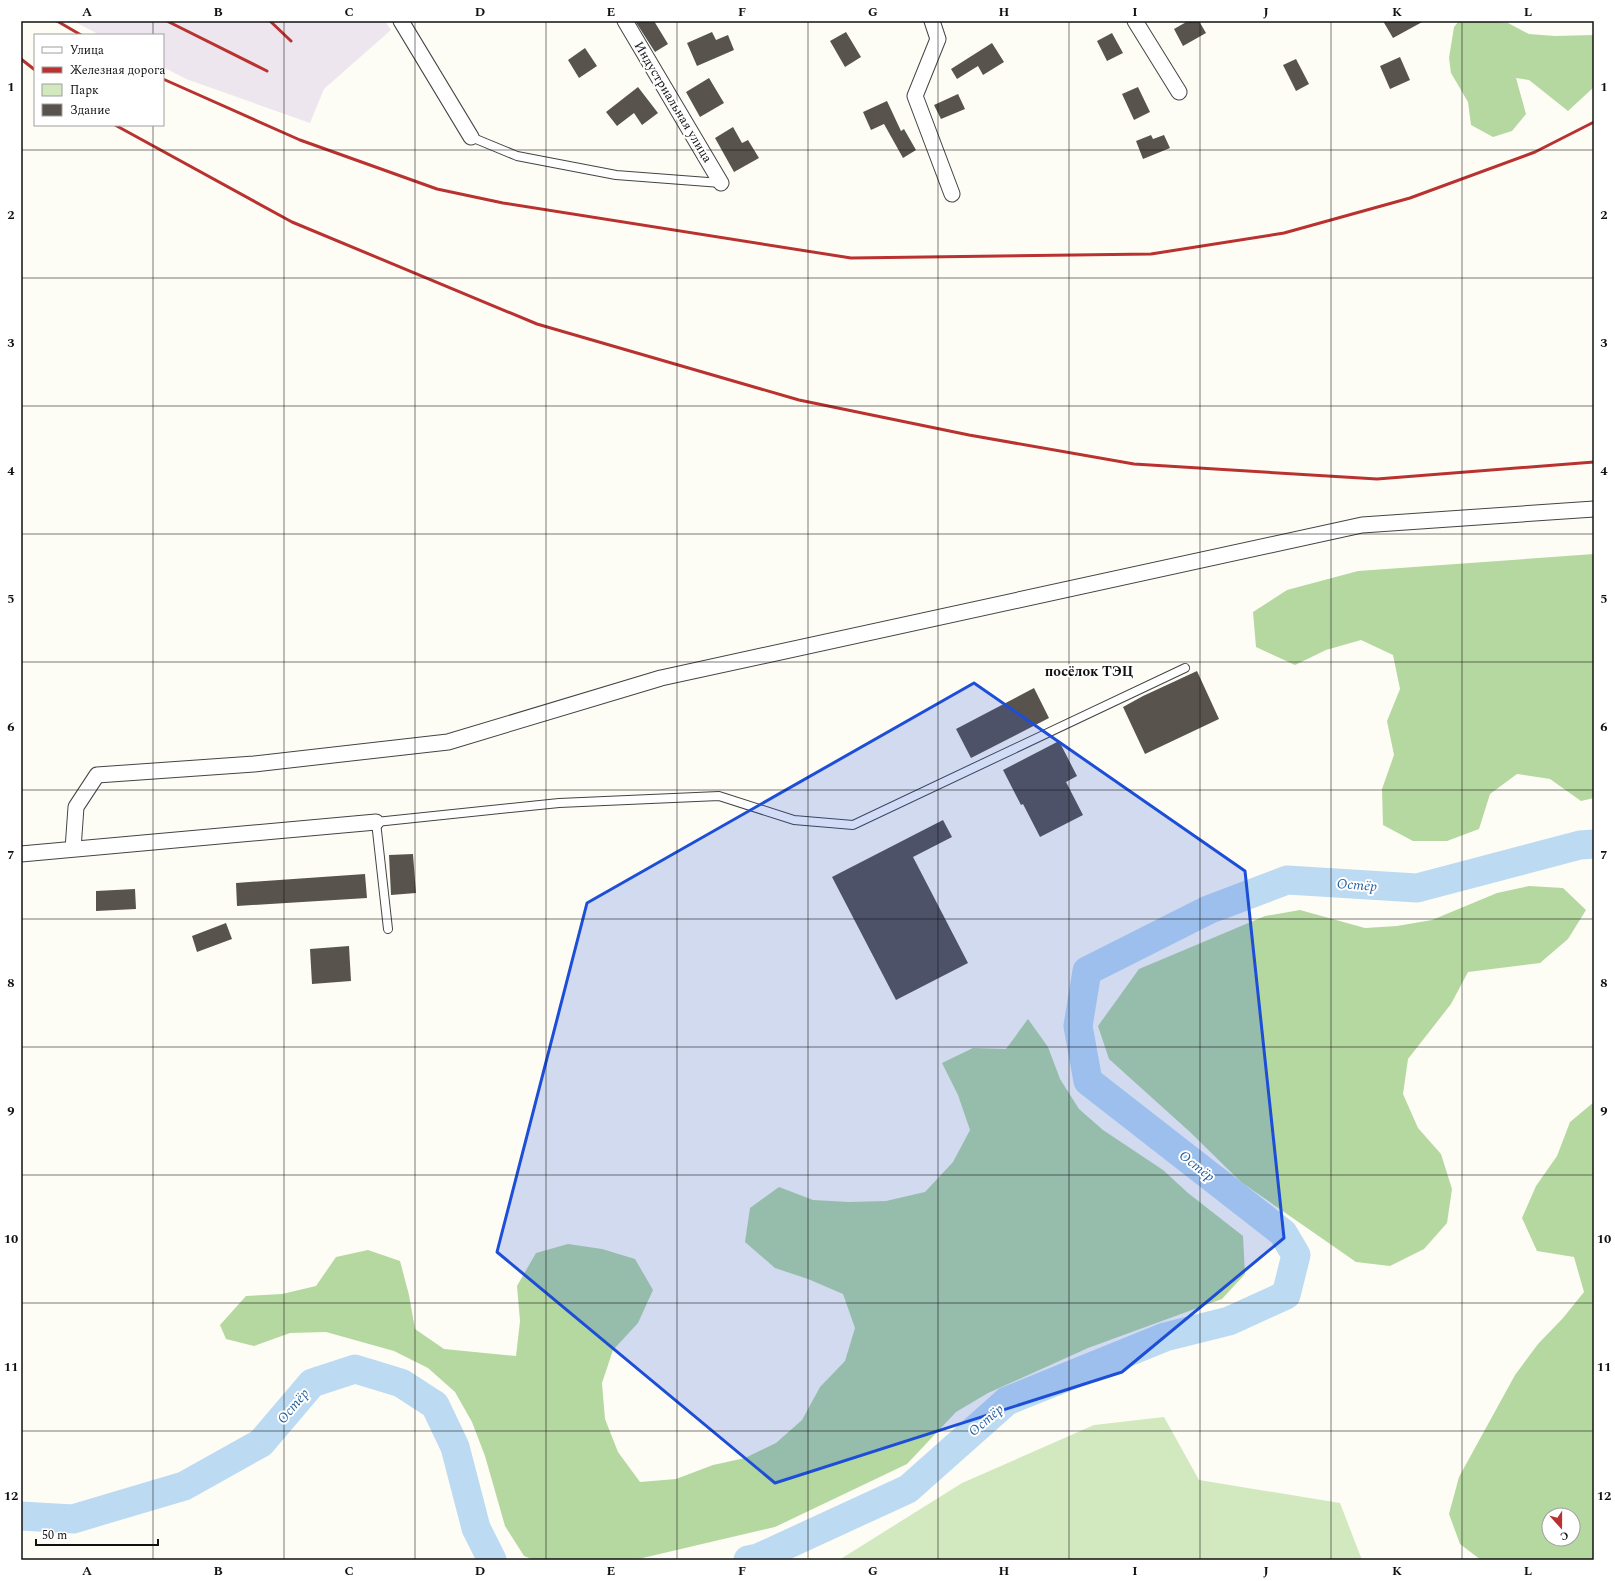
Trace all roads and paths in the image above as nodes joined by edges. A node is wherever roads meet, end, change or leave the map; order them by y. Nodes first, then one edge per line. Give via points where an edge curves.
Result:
1 (401, 21) edge
2 (625, 21) edge
3 (932, 21) edge
4 (1135, 21) edge
5 (1179, 92) dead end
6 (471, 137) joint
7 (721, 183) joint
8 (952, 194) dead end
9 (1594, 509) edge
10 (1185, 668) dead end
11 (376, 822) junction
12 (73, 849) junction
13 (21, 854) edge
14 (388, 929) dead end

1 - 6 street
2 - 7 street, Индустриальная улица
3 - 8 street via 938,39 915,96
4 - 5 street
6 - 7 lane via 517,156 616,174
9 - 12 street via 1362,525 661,678 448,742 254,764 97,775 76,807
10 - 11 lane via 853,825 794,820 719,796 558,803
11 - 12 street
11 - 14 lane
12 - 13 street

